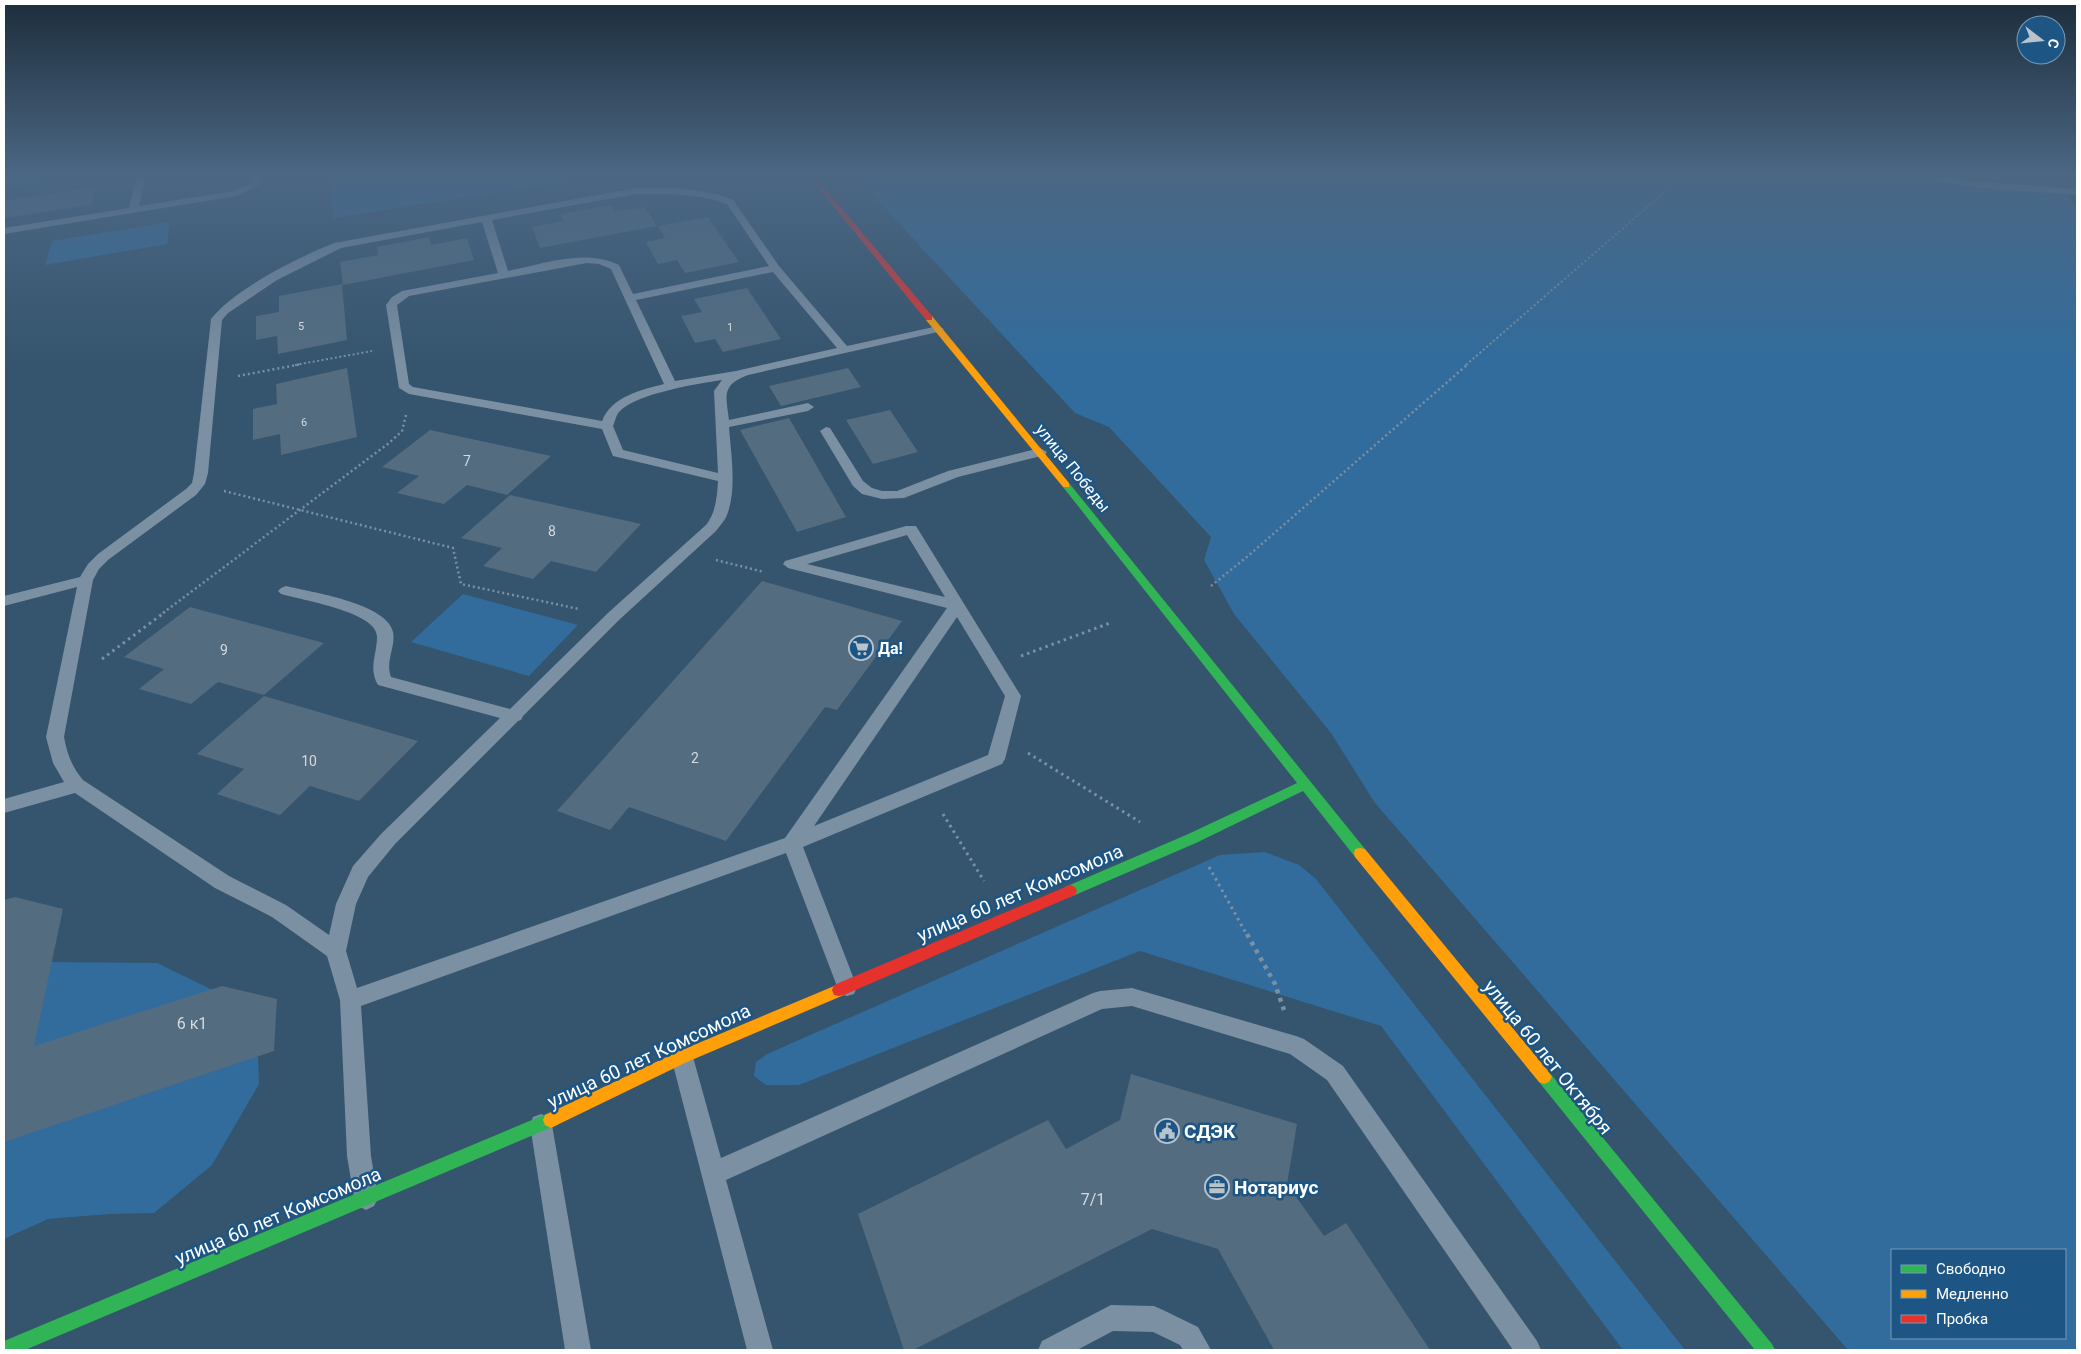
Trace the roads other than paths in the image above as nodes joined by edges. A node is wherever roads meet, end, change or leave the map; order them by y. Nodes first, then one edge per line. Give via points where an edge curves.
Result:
1 (373, 238) edge
2 (492, 238) edge
3 (755, 238) edge
4 (863, 238) edge
5 (775, 268) junction
6 (504, 274) junction
7 (630, 298) junction
8 (938, 328) junction
9 (844, 350) junction
10 (744, 372) junction
11 (672, 387) junction
12 (808, 407) dead end
13 (722, 425) junction
14 (607, 426) junction
15 (826, 431) dead end
16 (1040, 452) junction
17 (724, 478) junction
18 (86, 580) junction
19 (286, 592) dead end
20 (4, 601) edge
21 (958, 605) junction
22 (515, 716) junction
23 (77, 785) junction
24 (1305, 785) junction
25 (4, 806) edge
26 (792, 843) junction
27 (336, 951) junction
28 (847, 987) junction
29 (350, 1000) junction
30 (682, 1057) junction
31 (541, 1125) junction
32 (712, 1174) junction
33 (366, 1198) junction
34 (4, 1350) edge
35 (578, 1350) edge
36 (760, 1350) edge
37 (1051, 1350) edge
38 (1198, 1350) edge
39 (1528, 1350) edge
40 (1766, 1350) edge

1 - 18 lane via 326,249 221,312 217,319 198,484 103,557
2 - 6 lane
3 - 5 lane
4 - 8 street, улица Победы
5 - 7 lane
5 - 9 lane
6 - 7 lane via 594,259 615,267
6 - 14 lane via 406,293 396,299 391,305 403,385 420,394
7 - 11 lane
8 - 9 lane
8 - 16 street, улица Победы
9 - 10 lane
10 - 11 lane
10 - 13 lane via 724,383 720,391
11 - 14 lane via 630,398 614,410
12 - 13 lane
13 - 17 lane
14 - 17 lane via 618,454 691,470 699,475
15 - 16 lane via 858,483 867,491 882,495 899,495 953,474
16 - 24 street, улица Победы
17 - 22 lane via 720,516 711,528 614,616
18 - 20 lane
18 - 23 lane via 55,737 64,770
19 - 22 lane via 364,612 378,619 385,629 380,669 384,681
21 - 21 lane via 790,564 911,529
21 - 26 lane
21 - 26 lane via 1013,696 996,759
22 - 27 lane via 388,839 360,872 346,904
23 - 25 lane
23 - 27 lane via 222,882 279,911
24 - 28 street, улица 60 лет Комсомола via 1191,839
24 - 40 street, улица 60 лет Октября
26 - 28 lane
26 - 29 lane
27 - 29 lane
28 - 30 street, улица 60 лет Комсомола
29 - 33 lane via 359,1156
30 - 31 street, улица 60 лет Комсомола
30 - 32 lane
31 - 33 street, улица 60 лет Комсомола
31 - 35 lane
32 - 36 lane
32 - 39 lane via 1100,1000 1132,997 1296,1046 1334,1073
33 - 34 street, улица 60 лет Комсомола
37 - 38 lane via 1111,1318 1154,1318 1189,1336

